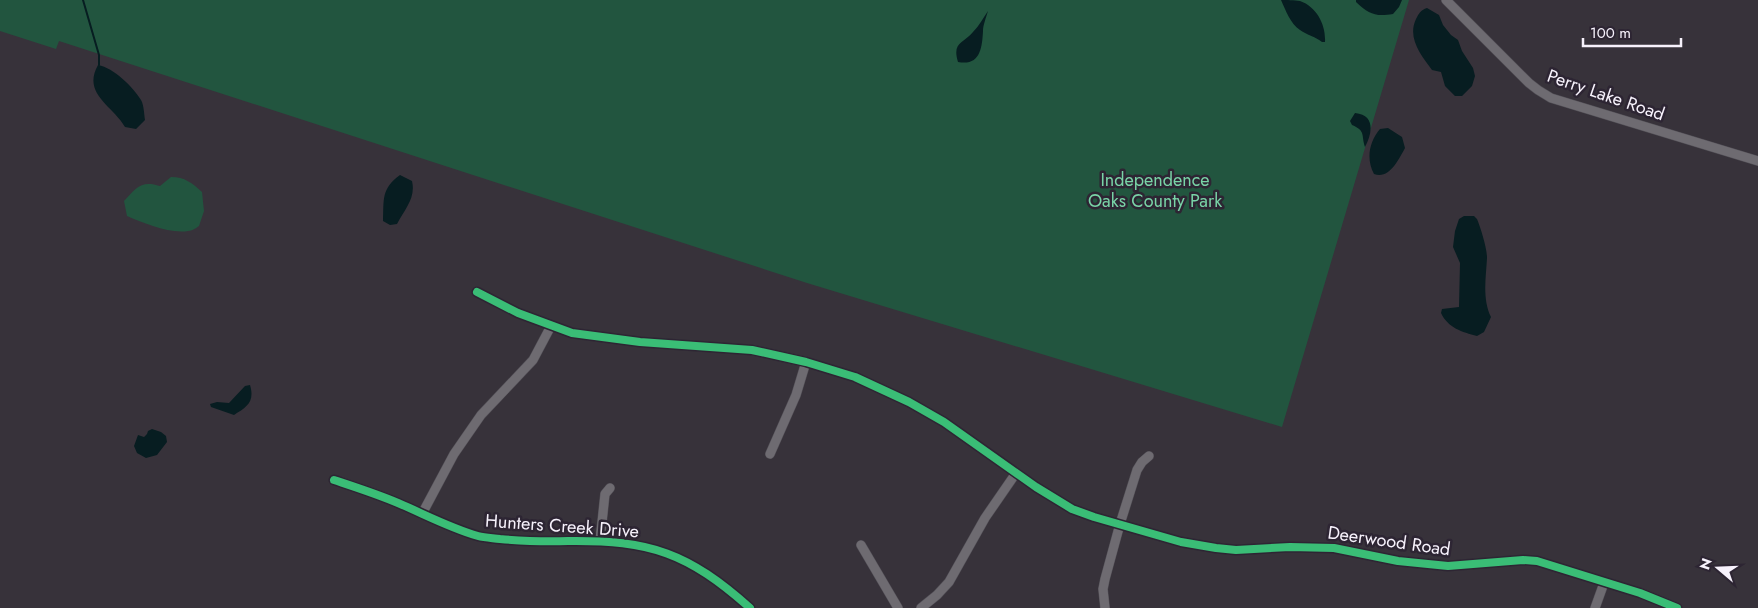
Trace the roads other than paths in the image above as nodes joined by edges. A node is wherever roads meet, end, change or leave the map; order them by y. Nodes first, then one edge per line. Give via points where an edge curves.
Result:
1 (1446, 0) edge
2 (1758, 161) edge
3 (478, 292) dead end
4 (551, 326) junction
5 (806, 362) junction
6 (770, 454) dead end
7 (1149, 456) dead end
8 (1016, 473) junction
9 (334, 480) dead end
10 (610, 488) dead end
11 (422, 514) junction
12 (1120, 524) junction
13 (600, 541) junction
14 (861, 545) dead end
15 (1604, 583) junction
16 (750, 608) edge
17 (898, 608) edge
18 (921, 608) edge
19 (1105, 608) edge
20 (1595, 608) edge
21 (1677, 608) edge

1 - 2 street, Perry Lake Road via 1528,83 1551,98
3 - 4 street
4 - 5 street, Deerwood Road via 572,334 752,350
4 - 11 street via 533,360 475,422 449,462
5 - 6 street via 796,395
5 - 8 street, Deerwood Road via 855,377 909,402 944,422
7 - 12 street via 1137,470
8 - 12 street, Deerwood Road via 1072,509
8 - 18 street via 985,518 949,582
9 - 11 street, Hunters Creek Drive
10 - 13 street via 605,494
11 - 13 street, Hunters Creek Drive via 479,536 528,542
12 - 15 street, Deerwood Road via 1181,542 1236,550 1334,548 1398,561 1448,566 1537,561
12 - 19 street via 1103,589
13 - 16 street, Hunters Creek Drive via 642,546 673,555 714,579
14 - 17 street
15 - 20 street
15 - 21 street, Deerwood Road

